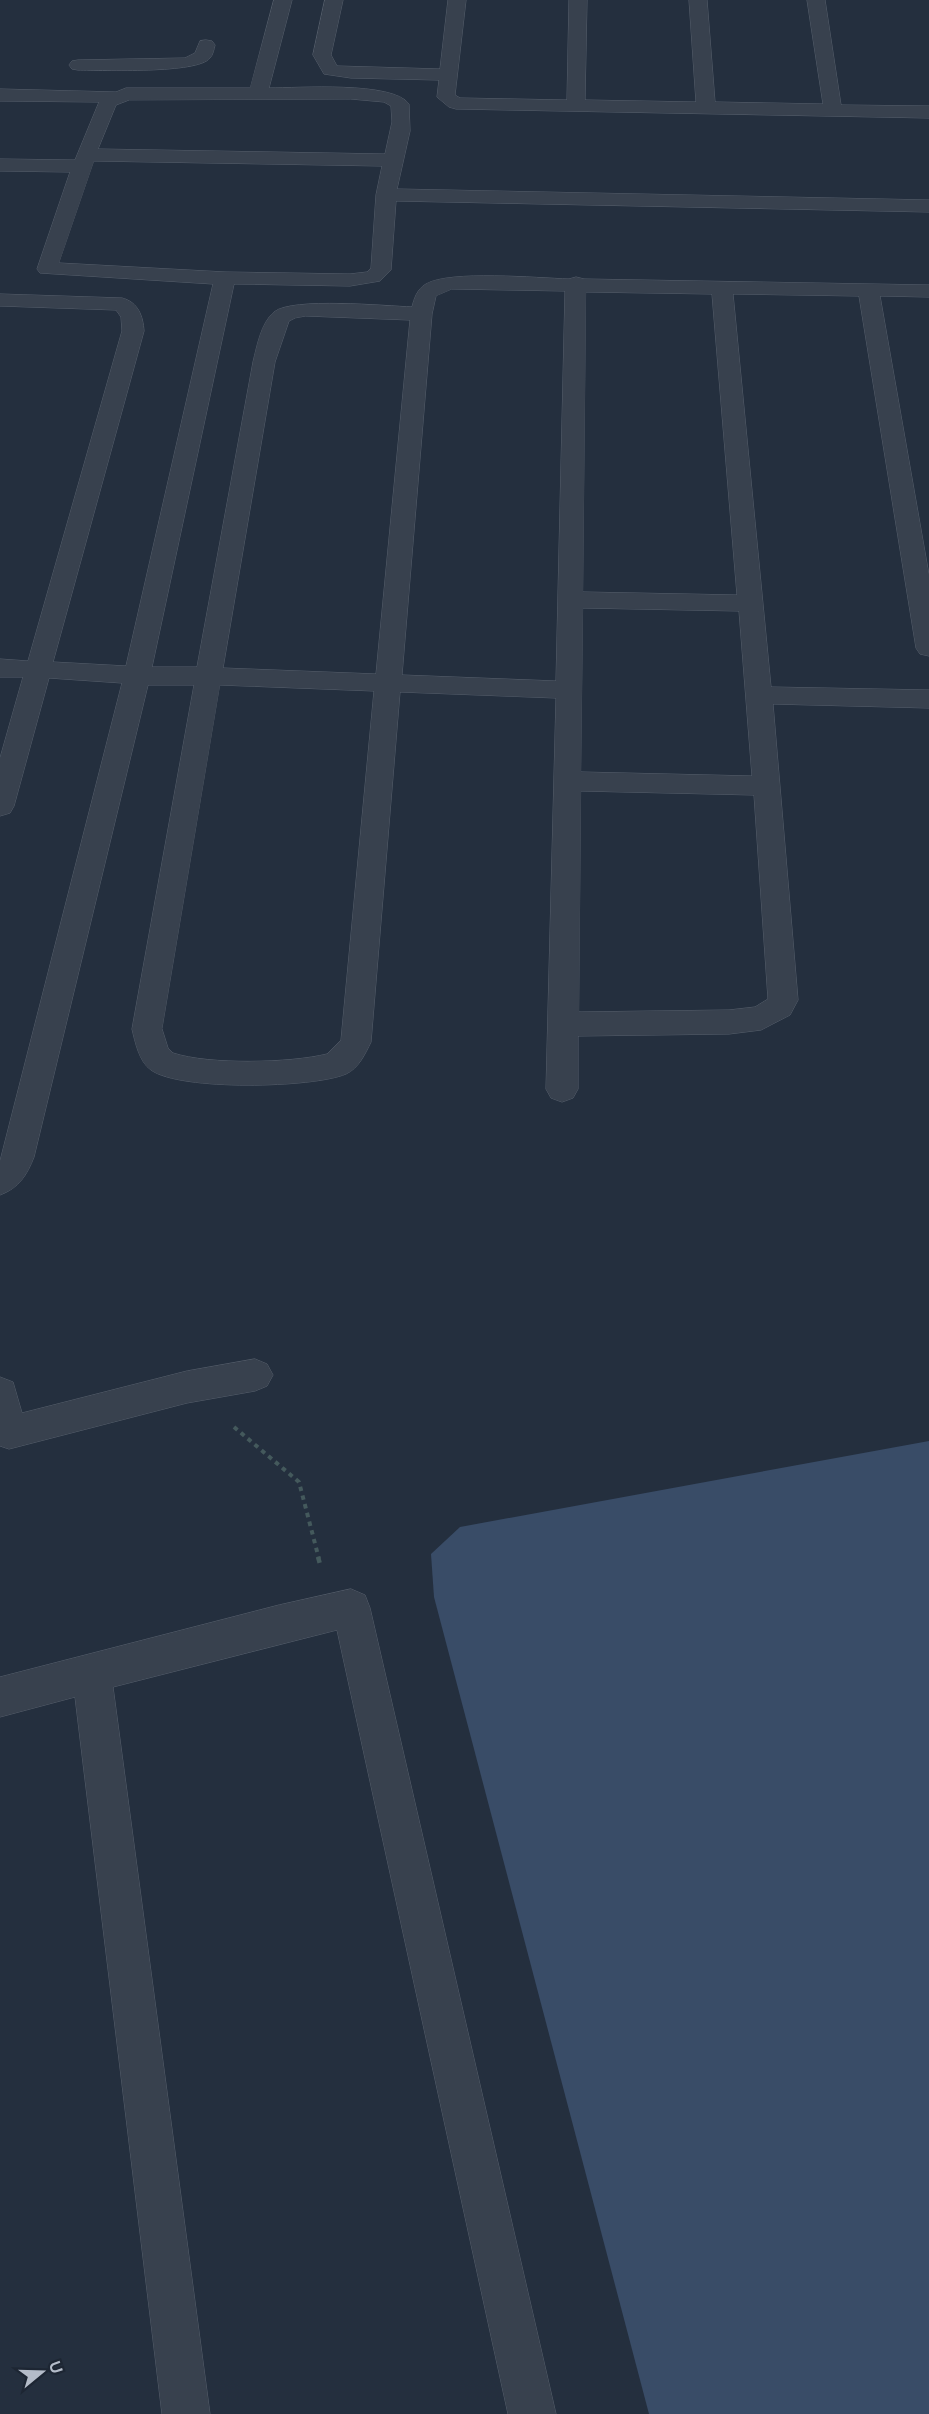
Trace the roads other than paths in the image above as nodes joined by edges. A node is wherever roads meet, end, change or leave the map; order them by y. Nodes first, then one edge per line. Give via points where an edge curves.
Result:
1 (283, 0) edge
2 (334, 0) edge
3 (457, 0) edge
4 (578, 0) edge
5 (698, 0) edge
6 (816, 0) edge
7 (206, 45) dead end
8 (448, 75) junction
9 (258, 94) junction
10 (0, 95) edge
11 (65, 96) junction
12 (116, 97) junction
13 (576, 105) junction
14 (706, 108) junction
15 (833, 110) junction
16 (929, 112) edge
17 (84, 161) junction
18 (0, 165) edge
19 (391, 167) junction
20 (412, 174) dead end
21 (53, 189) dead end
22 (74, 189) junction
23 (387, 195) junction
24 (929, 206) edge
25 (225, 278) junction
26 (576, 283) junction
27 (722, 286) junction
28 (868, 290) junction
29 (929, 291) edge
30 (0, 300) edge
31 (422, 314) junction
32 (570, 600) junction
33 (751, 603) junction
34 (929, 648) edge
35 (0, 668) edge
36 (37, 669) junction
37 (137, 676) junction
38 (209, 676) junction
39 (387, 683) junction
40 (569, 690) junction
41 (759, 695) junction
42 (929, 699) edge
43 (567, 781) junction
44 (767, 786) junction
45 (0, 806) edge
46 (563, 1024) junction
47 (562, 1089) dead end
48 (0, 1181) edge
49 (255, 1375) dead end
50 (0, 1393) edge
51 (5, 1434) edge
52 (92, 1674) junction
53 (0, 1697) edge
54 (186, 2414) edge
55 (532, 2414) edge

1 - 9 street
2 - 8 street via 322,55 330,70
3 - 8 street
4 - 13 street
5 - 14 street
6 - 15 street
7 - 11 street via 203,56 188,63 81,56
8 - 13 street via 446,97 456,103
9 - 12 street
9 - 19 street via 378,94 396,100 403,111
10 - 11 street
11 - 12 street
12 - 17 street via 108,102
13 - 14 street
14 - 15 street
15 - 16 street
17 - 18 street
17 - 19 street
17 - 22 street
19 - 20 street
19 - 23 street
21 - 22 street
22 - 25 street via 47,269
23 - 24 street
23 - 25 street via 381,270 373,277
25 - 37 street
26 - 27 street
26 - 31 street via 452,283 424,295
26 - 32 street
27 - 28 street
27 - 33 street
28 - 29 street
28 - 34 street
30 - 36 street via 110,302 122,304 132,316 133,331
31 - 38 street via 306,310 280,318 266,359
31 - 39 street
32 - 33 street
32 - 40 street
33 - 41 street
35 - 36 street
36 - 37 street
36 - 45 street
37 - 38 street
37 - 48 street via 18,1157 13,1169
38 - 39 street
38 - 39 street via 147,1029 160,1061 174,1067 241,1072 323,1068 345,1059 356,1042
39 - 40 street
40 - 43 street
41 - 42 street
41 - 44 street
43 - 44 street
43 - 46 street
44 - 46 street via 783,1000 779,1007 761,1018 729,1022
46 - 47 street
49 - 51 street via 187,1387
50 - 51 street
52 - 53 street
52 - 54 street
52 - 55 street via 351,1608

